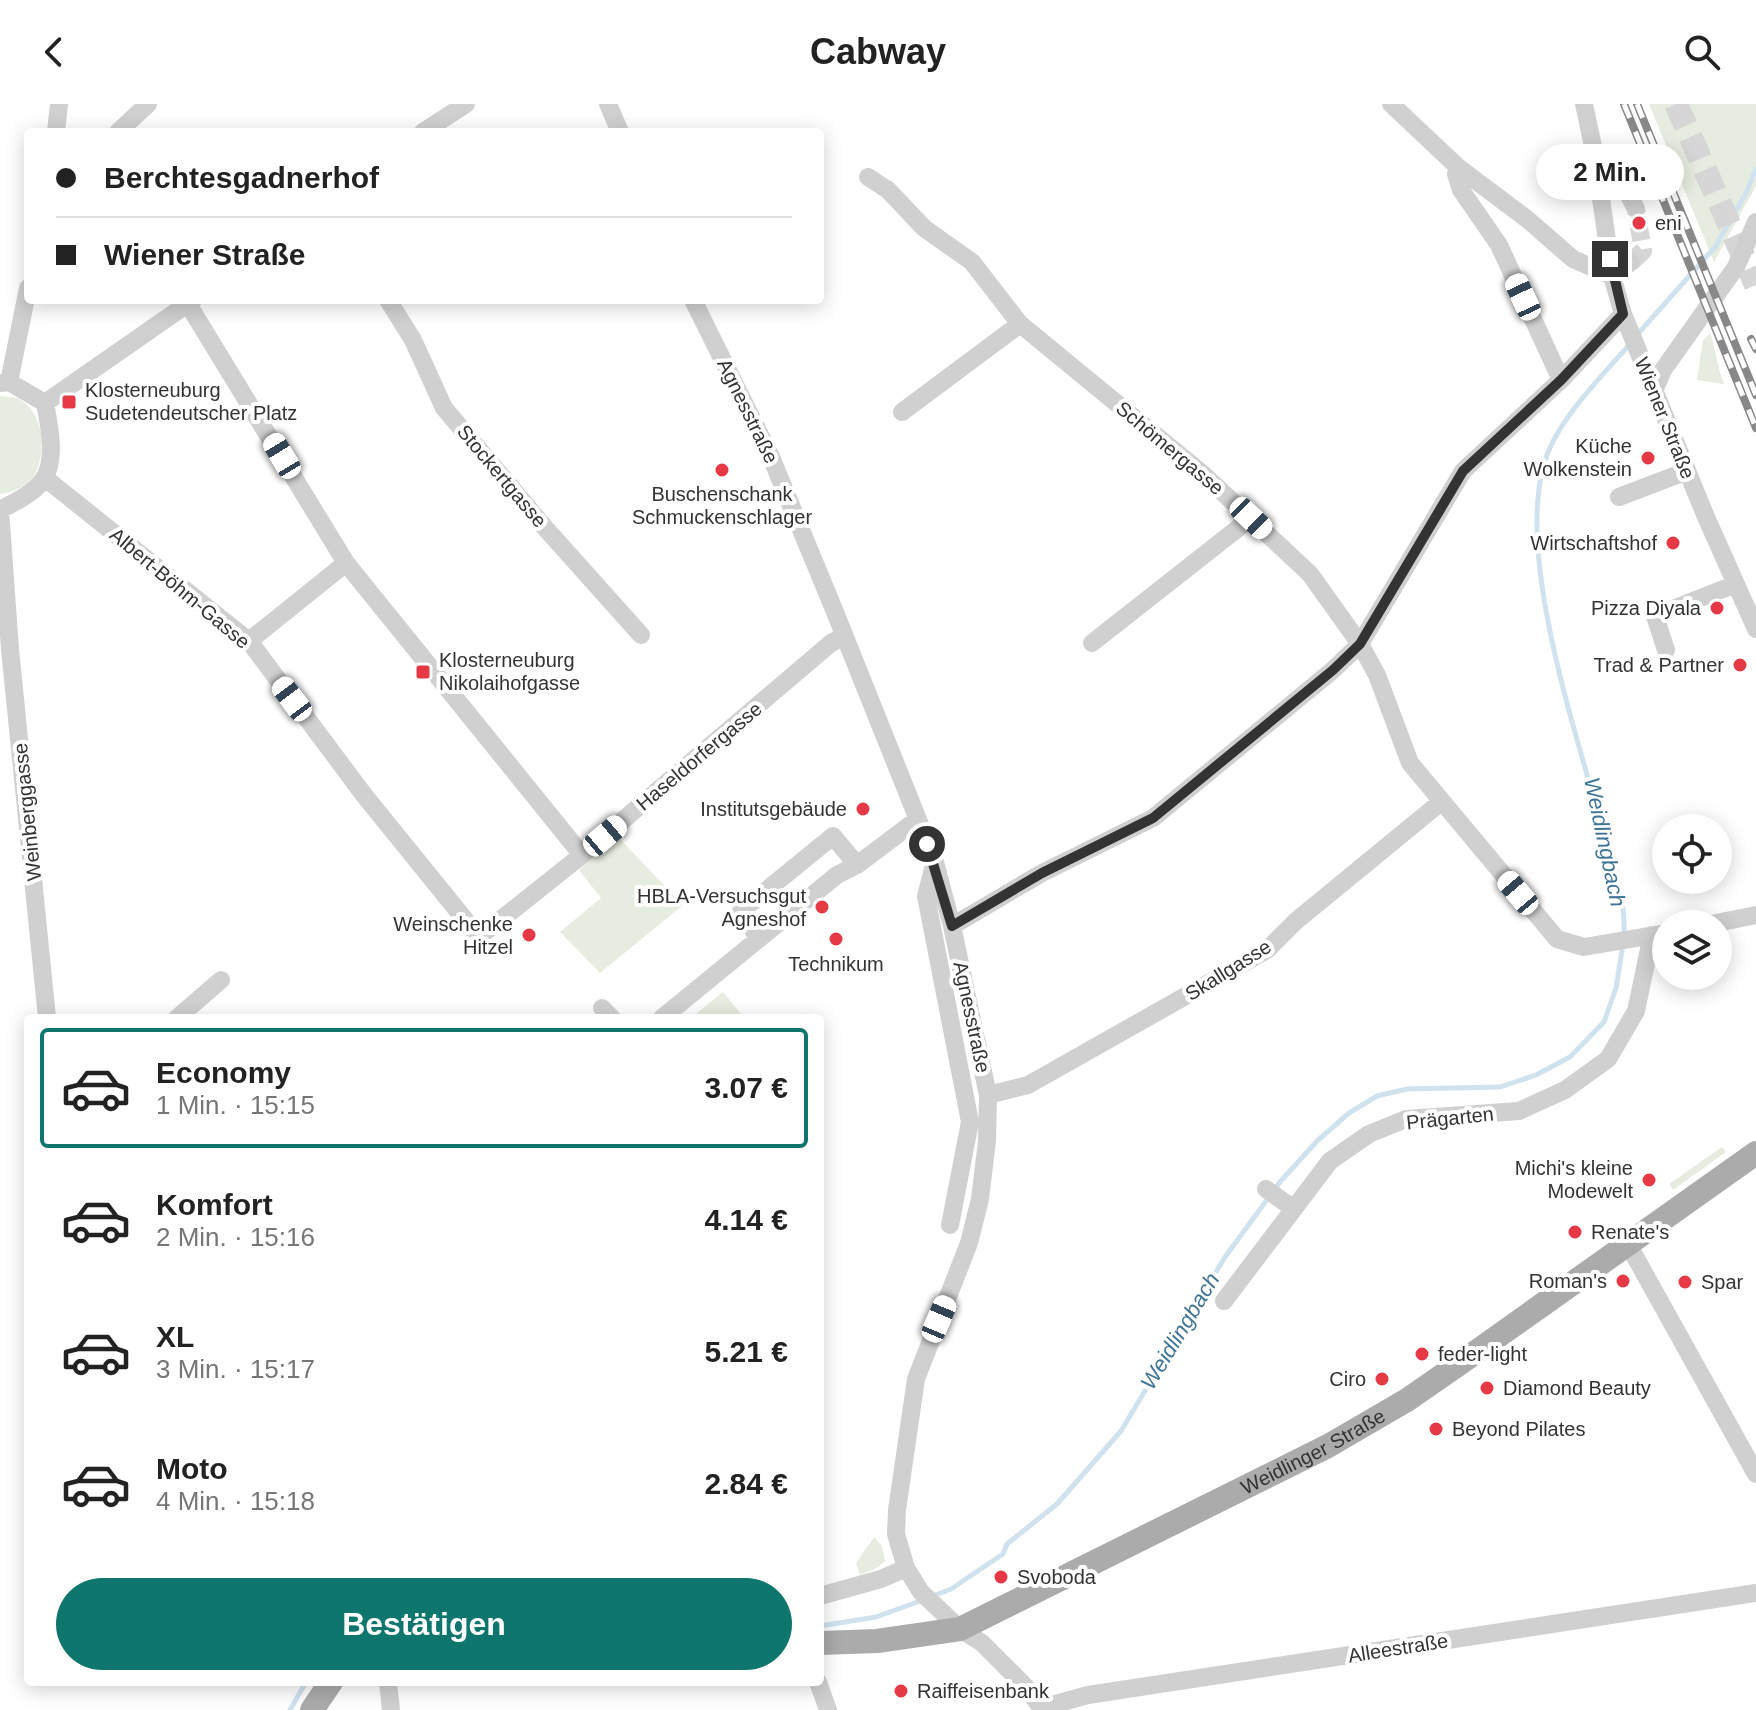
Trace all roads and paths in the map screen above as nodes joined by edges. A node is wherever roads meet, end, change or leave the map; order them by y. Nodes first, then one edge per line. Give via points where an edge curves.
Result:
1 (59, 104) edge
2 (148, 104) edge
3 (466, 104) edge
4 (608, 104) edge
5 (1391, 104) edge
6 (1584, 104) edge
7 (56, 128) edge
8 (122, 128) edge
9 (429, 128) edge
10 (618, 128) edge
11 (1459, 168) junction
12 (868, 177) dead end
13 (1600, 190) junction
14 (1640, 202) tunnel mouth
15 (1756, 222) edge
16 (1750, 253) edge
17 (1631, 262) tunnel mouth
18 (1612, 276) junction
19 (24, 304) edge
20 (188, 304) edge
21 (192, 304) edge
22 (390, 304) edge
23 (695, 304) edge
24 (1625, 320) junction
25 (1020, 324) junction
26 (1561, 380) junction
27 (5, 383) edge
28 (1654, 391) junction
29 (45, 403) junction
30 (902, 412) dead end
31 (1687, 471) junction
32 (45, 478) junction
33 (1619, 497) dead end
34 (0, 510) edge
35 (1251, 518) junction
36 (346, 563) junction
37 (1736, 584) junction
38 (1756, 629) edge
39 (641, 635) dead end
40 (844, 636) junction
41 (249, 641) junction
42 (1092, 643) dead end
43 (1360, 644) junction
44 (1666, 650) dead end
45 (1441, 802) junction
46 (918, 819) junction
47 (582, 855) junction
48 (935, 862) junction
49 (857, 865) junction
50 (1756, 915) edge
51 (1732, 920) edge
52 (952, 926) junction
53 (1652, 936) edge
54 (479, 937) joint
55 (758, 938) junction
56 (1652, 947) edge
57 (221, 980) dead end
58 (47, 1014) edge
59 (182, 1014) edge
60 (667, 1014) edge
61 (988, 1095) junction
62 (1756, 1153) edge
63 (1266, 1189) dead end
64 (1292, 1207) junction
65 (950, 1225) dead end
66 (1628, 1244) junction
67 (1224, 1301) dead end
68 (1756, 1474) edge
69 (903, 1574) junction
70 (1756, 1593) edge
71 (824, 1595) edge
72 (960, 1629) junction
73 (824, 1643) edge
74 (328, 1686) edge
75 (388, 1686) edge
76 (819, 1686) edge
77 (1042, 1709) edge
78 (312, 1710) edge
79 (391, 1710) edge
80 (828, 1710) edge

1 - 7 street
2 - 8 street
3 - 9 street
4 - 10 street
5 - 11 street
6 - 13 street, Wiener Straße
11 - 18 street via 1573,259
11 - 26 street via 1461,190 1499,245
12 - 25 street, Schömergasse via 924,228 972,262
13 - 14 street via 1628,177
13 - 18 street, Wiener Straße
15 - 16 street
16 - 28 street via 1663,370
17 - 18 street
18 - 24 street, Wiener Straße
19 - 27 street
20 - 29 street
21 - 36 street
22 - 39 street, Stockertgasse via 444,408
23 - 40 street, Agnesstraße via 771,457
24 - 26 street
24 - 28 street, Wiener Straße
25 - 30 street
25 - 35 street, Schömergasse
26 - 43 street via 1463,471
27 - 29 street
28 - 31 street, Wiener Straße
29 - 32 street via 50,430
31 - 33 street
31 - 37 street, Wiener Straße
32 - 34 street
32 - 41 street, Albert-Böhm-Gasse
34 - 58 street, Weinberggasse
35 - 42 street
35 - 43 street, Schömergasse via 1310,574
36 - 41 street
36 - 47 street
37 - 38 street, Wiener Straße
37 - 44 street via 1655,616
40 - 46 street, Agnesstraße
40 - 47 street, Haseldorfergasse
41 - 54 street, Albert-Böhm-Gasse
43 - 45 street, Schömergasse via 1410,763
43 - 52 street via 1153,818 1042,873
45 - 53 street, Schömergasse via 1557,939 1584,947
45 - 61 street, Skallgasse via 1267,950 1028,1085
46 - 48 street, Agnesstraße
46 - 49 street
47 - 54 street, Haseldorfergasse
48 - 52 street, Agnesstraße
48 - 65 street via 926,896 970,1122
49 - 55 street
49 - 55 street via 833,836 741,911
50 - 51 street
52 - 61 street, Agnesstraße
55 - 60 street
56 - 64 street, Prägarten via 1636,1011 1608,1059 1565,1090 1519,1111 1406,1119 1369,1134 1330,1161
57 - 59 street
61 - 69 street, Agnesstraße via 974,1225 914,1386 896,1522
62 - 66 main road, Weidlinger Straße
63 - 64 street
64 - 67 street, Prägarten
66 - 68 street
66 - 72 main road, Weidlinger Straße via 1373,1420
69 - 71 street
69 - 72 street
70 - 77 street, Alleestraße via 1088,1695
72 - 73 main road, Weidlinger Straße
72 - 77 street via 982,1643
74 - 78 main road
75 - 79 street
76 - 80 street

